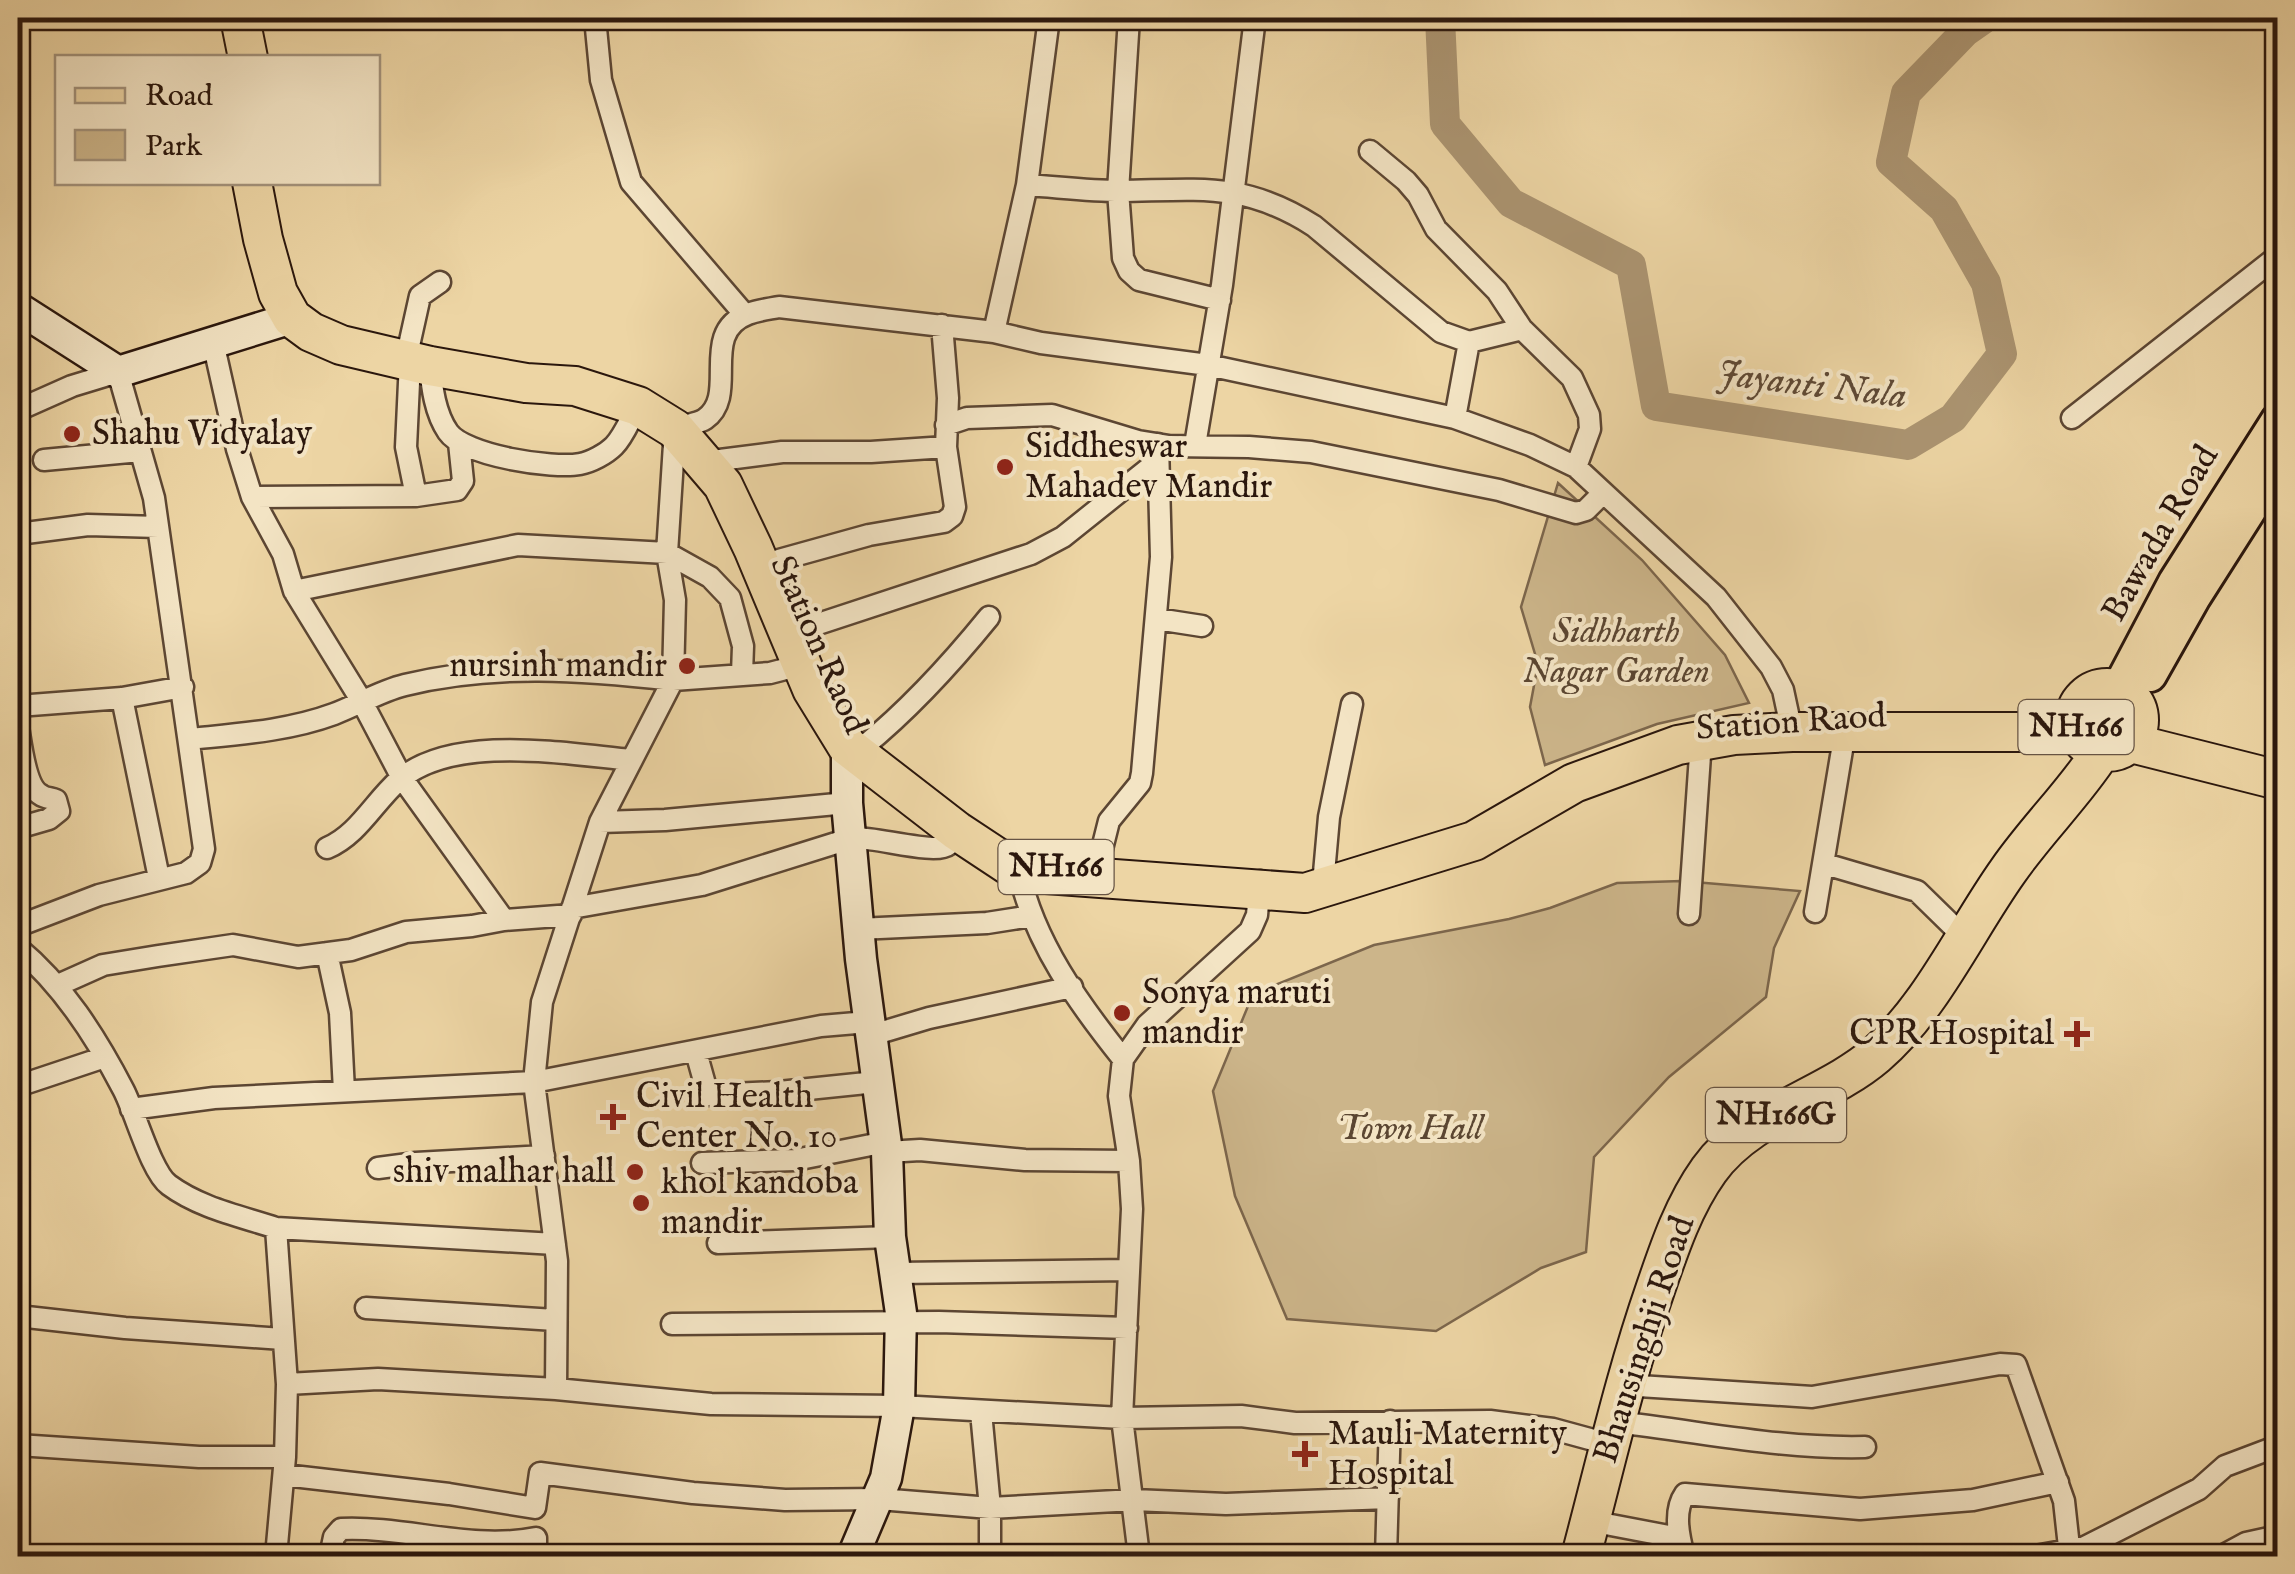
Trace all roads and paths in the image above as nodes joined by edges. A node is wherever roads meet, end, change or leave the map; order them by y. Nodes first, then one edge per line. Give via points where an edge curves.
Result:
1 (226, 18) edge
2 (240, 18) edge
3 (595, 18) edge
4 (1049, 18) edge
5 (1129, 18) edge
6 (1255, 18) edge
7 (233, 55) edge
8 (247, 55) edge
9 (1370, 150) dead end
10 (253, 185) edge
11 (268, 185) edge
12 (1027, 185) junction
13 (1234, 190) junction
14 (1118, 191) junction
15 (2278, 256) edge
16 (440, 282) dead end
17 (1220, 300) junction
18 (18, 308) edge
19 (299, 312) junction
20 (745, 315) junction
21 (942, 325) junction
22 (1522, 330) junction
23 (994, 332) junction
24 (213, 342) junction
25 (1469, 342) junction
26 (416, 359) junction
27 (1208, 365) junction
28 (118, 372) junction
29 (638, 406) junction
30 (18, 410) edge
31 (439, 413) junction
32 (407, 417) junction
33 (1456, 418) junction
34 (2072, 418) dead end
35 (2278, 420) edge
36 (681, 426) junction
37 (946, 436) junction
38 (458, 443) junction
39 (1194, 444) junction
40 (140, 450) junction
41 (1158, 453) junction
42 (44, 460) dead end
43 (720, 460) junction
44 (2278, 465) edge
45 (1576, 467) junction
46 (1603, 493) junction
47 (416, 496) junction
48 (252, 498) junction
49 (158, 528) junction
50 (18, 534) edge
51 (668, 553) junction
52 (779, 560) junction
53 (2185, 590) junction
54 (294, 591) junction
55 (989, 617) dead end
56 (1157, 619) junction
57 (1202, 626) dead end
58 (804, 647) junction
59 (742, 674) junction
60 (674, 680) junction
61 (183, 688) junction
62 (122, 698) junction
63 (361, 700) junction
64 (1352, 704) dead end
65 (18, 706) edge
66 (2111, 722) junction
67 (1792, 724) junction
68 (18, 726) edge
69 (1845, 732) junction
70 (190, 739) junction
71 (1701, 741) junction
72 (855, 746) junction
73 (632, 760) junction
74 (2278, 760) edge
75 (21, 768) edge
76 (402, 778) junction
77 (2278, 780) edge
78 (847, 803) junction
79 (600, 822) junction
80 (18, 828) edge
81 (958, 831) junction
82 (852, 838) junction
83 (327, 848) dead end
84 (1825, 864) junction
85 (1097, 869) junction
86 (1019, 872) junction
87 (1324, 874) junction
88 (160, 878) junction
89 (1260, 884) junction
90 (572, 912) junction
91 (1815, 912) dead end
92 (1689, 914) dead end
93 (1032, 916) junction
94 (504, 920) junction
95 (18, 926) edge
96 (858, 930) junction
97 (1964, 937) junction
98 (18, 948) edge
99 (327, 953) junction
100 (56, 986) junction
101 (1072, 987) junction
102 (869, 1029) junction
103 (696, 1052) junction
104 (105, 1057) junction
105 (1123, 1059) junction
106 (534, 1082) junction
107 (876, 1082) junction
108 (18, 1086) edge
109 (344, 1091) junction
110 (132, 1108) junction
111 (886, 1147) junction
112 (544, 1156) junction
113 (1129, 1161) junction
114 (702, 1163) dead end
115 (378, 1168) dead end
116 (276, 1228) junction
117 (890, 1237) junction
118 (718, 1243) dead end
119 (555, 1244) junction
120 (1128, 1270) junction
121 (898, 1273) junction
122 (366, 1308) dead end
123 (18, 1316) edge
124 (555, 1320) junction
125 (672, 1324) dead end
126 (901, 1325) junction
127 (1127, 1328) junction
128 (283, 1340) junction
129 (287, 1384) junction
130 (1623, 1385) junction
131 (556, 1388) junction
132 (898, 1406) junction
133 (981, 1412) junction
134 (1122, 1418) junction
135 (1390, 1421) junction
136 (1611, 1433) junction
137 (18, 1445) edge
138 (2278, 1446) edge
139 (1865, 1447) dead end
140 (285, 1466) junction
141 (2058, 1482) junction
142 (1388, 1498) junction
143 (879, 1499) junction
144 (1134, 1500) junction
145 (535, 1508) junction
146 (990, 1508) junction
147 (2278, 1536) edge
148 (1586, 1539) edge
149 (1682, 1547) edge
150 (536, 1548) edge
151 (2070, 1554) edge
152 (276, 1556) edge
153 (330, 1556) edge
154 (853, 1556) edge
155 (990, 1556) edge
156 (1139, 1556) edge
157 (1386, 1556) edge
158 (2035, 1556) edge
159 (2222, 1556) edge

1 - 7 highway
2 - 8 highway
3 - 20 street via 601,80 631,182
4 - 12 street
5 - 14 street
6 - 13 street
9 - 22 street via 1418,195 1436,229 1497,290
10 - 19 highway via 278,293
11 - 19 highway
12 - 14 street
12 - 23 street
13 - 14 street
13 - 17 street
13 - 25 street via 1302,219 1441,332
14 - 17 street via 1128,271 1138,280
15 - 34 street
16 - 26 street via 420,296
17 - 27 street
18 - 28 street
19 - 24 street
19 - 26 highway, NH166 via 328,340
20 - 21 street via 780,307
20 - 36 street via 720,344 716,404 705,419
21 - 23 street
21 - 37 street
22 - 25 street
22 - 45 street via 1572,378 1588,415 1590,429
23 - 27 street
24 - 28 street
24 - 48 street
25 - 33 street
26 - 29 highway, NH166 via 526,383 575,386
26 - 31 street
26 - 32 street
26 - 36 highway, Station Raod / NH166 via 575,375 630,392
27 - 33 street
27 - 39 street
28 - 30 street
28 - 40 street
29 - 36 highway, NH166
29 - 38 street via 615,446 578,464 482,453
31 - 32 street
31 - 38 street
32 - 47 street
33 - 45 street
35 - 53 main road, Bawada Road
36 - 43 highway, Station Raod / NH166
36 - 51 street
36 - 58 highway, NH166 via 723,485
37 - 41 street via 967,418 1052,415
37 - 43 street via 871,452
37 - 52 street via 954,506 944,522 869,534
38 - 47 street via 463,481 457,490
39 - 41 street
39 - 46 street via 1311,452 1576,513
40 - 42 street
40 - 49 street
41 - 56 street
41 - 58 street via 1063,537
43 - 52 highway, Station Raod / NH166
44 - 53 main road, Bawada Road
45 - 46 street
46 - 67 street via 1740,625 1771,668
47 - 48 street
48 - 54 street via 283,554
49 - 50 street via 88,525
49 - 61 street
51 - 54 street via 518,545
51 - 59 street via 710,577 730,598 743,646
51 - 60 street
52 - 58 highway, Station Raod / NH166
53 - 66 main road, Bawada Road
54 - 63 street
55 - 72 street via 904,715
56 - 57 street
56 - 85 street via 1140,782 1109,821
58 - 59 street via 784,672
58 - 72 highway, Station Raod / NH166
59 - 60 street
60 - 63 street via 598,671 474,673
60 - 73 street
61 - 62 street
61 - 70 street
62 - 65 street
62 - 88 street
63 - 70 street via 282,728
63 - 76 street
64 - 87 street
66 - 67 highway, Station Raod / NH166
66 - 69 highway, NH166
66 - 74 highway, Station Raod / NH166
66 - 77 highway, NH166
66 - 97 highway, Bhausinghji Road / NH166G via 2085,777 2007,871
67 - 69 highway, NH166
67 - 71 highway, NH166
67 - 87 highway, Station Raod / NH166 via 1733,721 1632,744 1458,832
68 - 75 street
69 - 84 street
70 - 88 street via 204,849 195,868
71 - 89 highway, NH166 via 1574,783 1474,840 1305,893
71 - 92 street
72 - 78 street
72 - 81 highway, NH166
72 - 85 highway, Station Raod / NH166 via 1022,865
73 - 76 street via 477,752 436,760
73 - 79 street
75 - 80 street via 37,793 56,800 59,811
76 - 83 street via 342,842
76 - 94 street
78 - 79 street
78 - 82 street
79 - 90 street
81 - 82 street via 950,844 934,848
81 - 86 highway, NH166
82 - 90 street via 702,886
82 - 96 street
84 - 91 street
84 - 97 street via 1917,891
85 - 89 highway, Station Raod / NH166
86 - 89 highway, NH166
86 - 93 street
87 - 89 highway, Station Raod / NH166
88 - 95 street
89 - 105 street via 1250,931 1147,1025
90 - 94 street
90 - 106 street via 542,1002
93 - 96 street
93 - 101 street
94 - 99 street via 406,932
96 - 102 street
97 - 130 highway, Bhausinghji Road / NH166G via 1921,1004 1874,1058 1783,1110 1711,1167 1673,1237
98 - 100 street
99 - 100 street via 298,956 233,946 103,965
99 - 109 street via 340,1013
100 - 104 street
101 - 102 street
101 - 105 street
102 - 103 street via 820,1026
102 - 107 street
103 - 106 street
103 - 107 street via 708,1095
104 - 108 street
104 - 110 street
105 - 113 street via 1119,1096
106 - 109 street
106 - 112 street
107 - 111 street
109 - 110 street
110 - 116 street via 166,1183 208,1206
111 - 113 street
111 - 114 street
111 - 117 street
112 - 115 street
112 - 119 street
113 - 120 street
116 - 119 street
116 - 128 street
117 - 118 street
117 - 121 street
119 - 124 street
120 - 121 street
120 - 127 street
121 - 126 street
122 - 124 street
123 - 128 street
124 - 131 street
125 - 126 street
126 - 127 street
126 - 132 street
127 - 134 street
128 - 129 street
129 - 131 street via 378,1380
129 - 140 street
130 - 136 highway, Bhausinghji Road / NH166G
130 - 141 street via 1812,1397 2009,1364 2020,1371
131 - 132 street via 712,1404
132 - 133 street
132 - 143 street
133 - 134 street
133 - 146 street
134 - 135 street
134 - 144 street
135 - 136 street via 1490,1421
135 - 142 street
136 - 139 street via 1682,1429 1771,1444
136 - 148 highway, Bhausinghji Road / NH166G
137 - 140 street
138 - 151 street via 2225,1466 2199,1490
140 - 145 street
140 - 152 street
141 - 149 street via 1973,1500 1860,1509 1693,1493 1680,1499
141 - 151 street
142 - 144 street
142 - 157 street
143 - 145 street via 785,1500 540,1474
143 - 146 street
143 - 154 street
144 - 146 street
144 - 156 street
145 - 150 street
146 - 155 street
147 - 159 street
148 - 149 street
150 - 153 street via 341,1528
151 - 158 street

